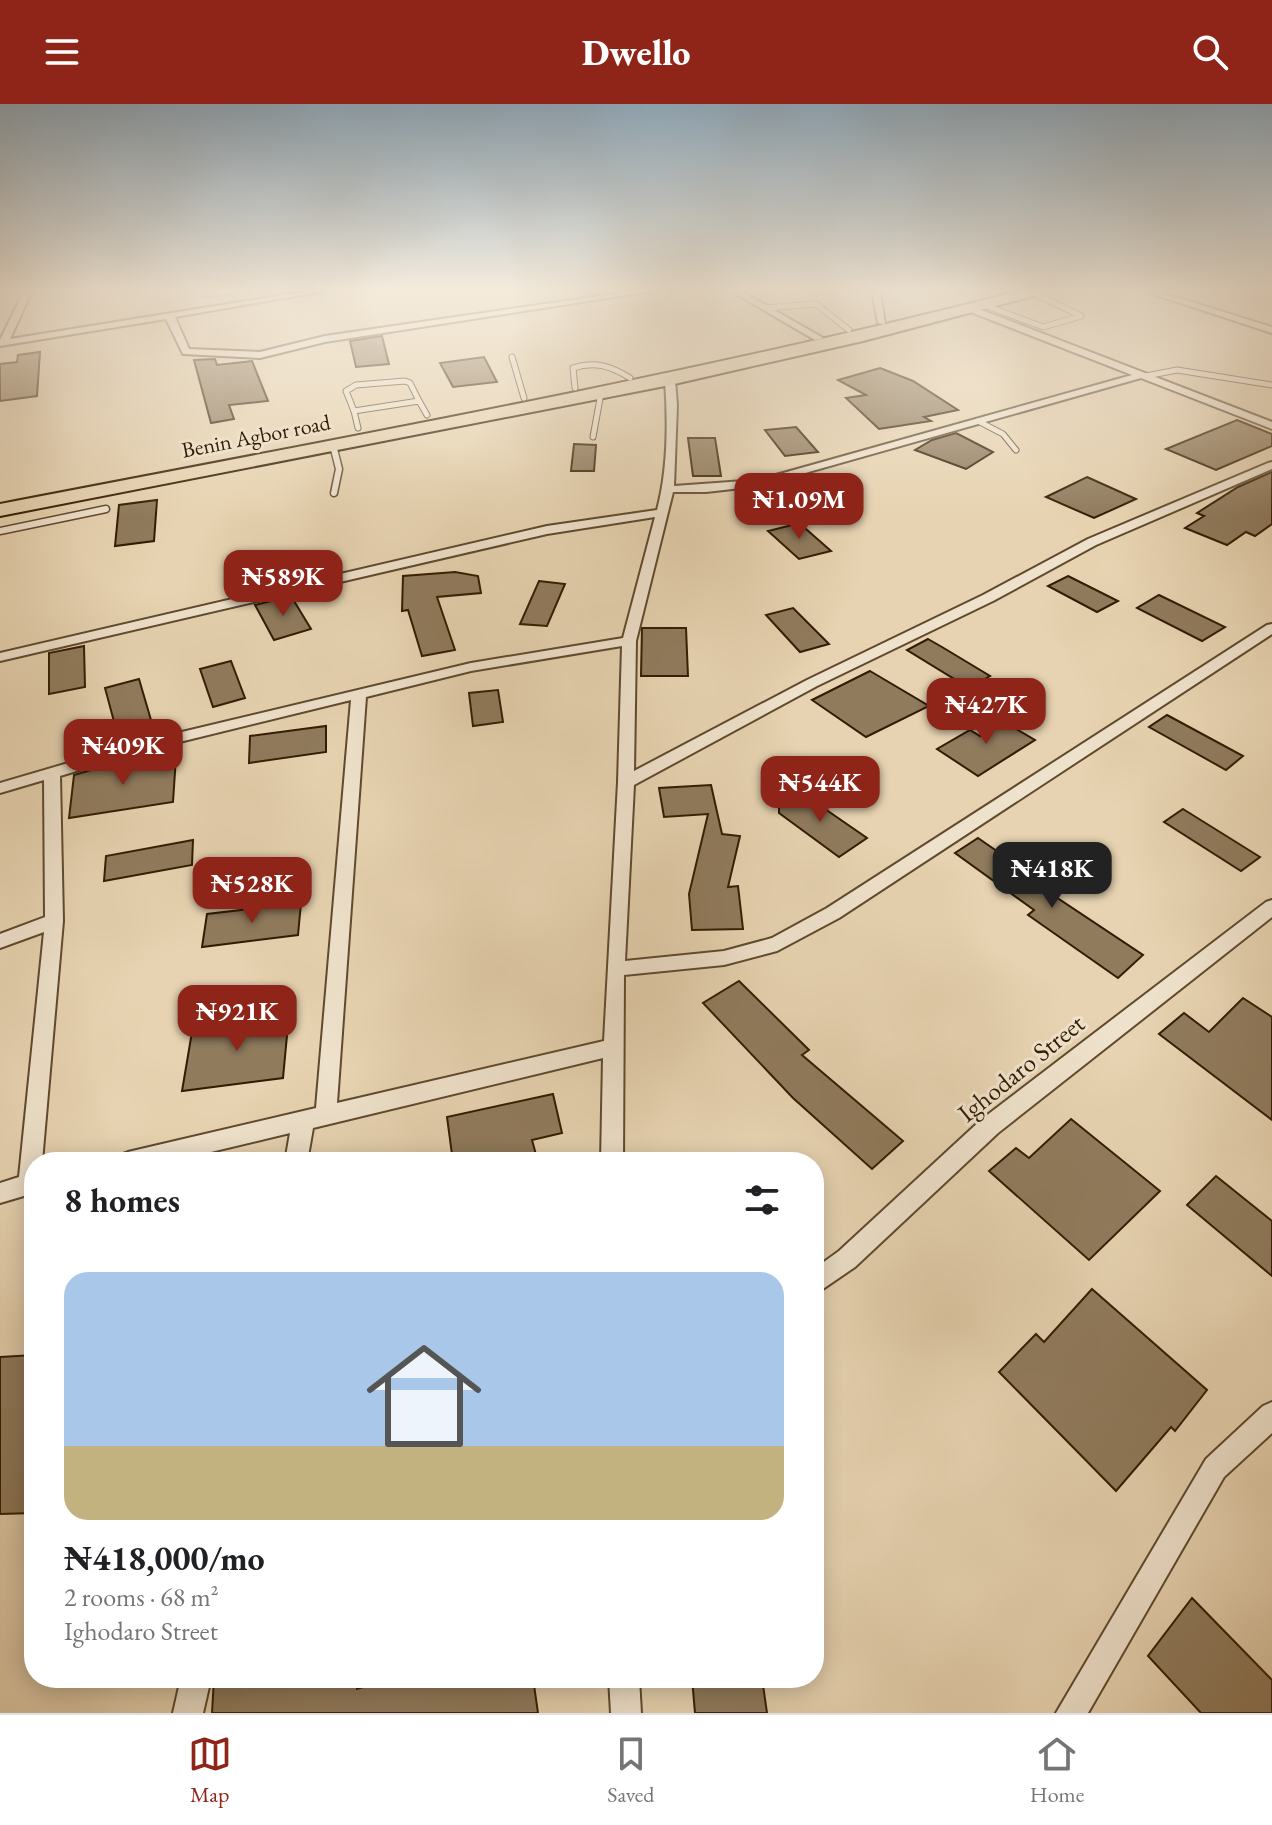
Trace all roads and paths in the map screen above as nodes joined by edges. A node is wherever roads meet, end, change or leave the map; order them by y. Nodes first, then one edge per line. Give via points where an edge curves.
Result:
1 (515, 366) edge
2 (686, 366) edge
3 (729, 366) edge
4 (1122, 366) edge
5 (1144, 375) junction
6 (670, 380) junction
7 (1272, 385) edge
8 (601, 393) junction
9 (524, 398) junction
10 (423, 408) junction
11 (356, 419) junction
12 (978, 421) junction
13 (1272, 426) edge
14 (593, 437) dead end
15 (332, 445) junction
16 (1016, 450) dead end
17 (232, 458) junction
18 (1272, 465) edge
19 (668, 489) junction
20 (334, 493) dead end
21 (0, 499) edge
22 (25, 506) junction
23 (106, 509) dead end
24 (0, 510) edge
25 (660, 513) junction
26 (28, 525) junction
27 (0, 531) edge
28 (1272, 628) edge
29 (629, 641) junction
30 (0, 657) edge
31 (359, 695) junction
32 (52, 773) junction
33 (626, 782) junction
34 (0, 788) edge
35 (1272, 907) edge
36 (54, 921) junction
37 (0, 941) edge
38 (615, 969) junction
39 (614, 1047) junction
40 (326, 1115) junction
41 (303, 1123) junction
42 (34, 1152) edge
43 (173, 1152) edge
44 (298, 1152) edge
45 (612, 1152) edge
46 (24, 1186) edge
47 (0, 1193) edge
48 (824, 1276) edge
49 (1272, 1415) edge
50 (194, 1688) edge
51 (625, 1688) edge
52 (188, 1713) edge
53 (626, 1713) edge
54 (1071, 1713) edge

1 - 9 lane
2 - 9 highway, Benin Agbor road
3 - 6 highway, Benin Agbor road
4 - 5 street
5 - 7 lane via 1177,370
5 - 12 street
5 - 13 street
6 - 8 highway, Benin Agbor road
6 - 19 street
8 - 14 lane
8 - 15 highway, Benin Agbor road
9 - 10 highway, Benin Agbor road
10 - 11 highway, Benin Agbor road
10 - 11 lane via 405,381 356,385 346,391
11 - 17 highway, Benin Agbor road
12 - 16 lane via 1003,434
12 - 19 street via 759,483
15 - 17 highway, Benin Agbor road
15 - 20 lane via 340,477
17 - 21 highway, Benin Agbor road
17 - 22 highway, Benin Agbor road
18 - 33 street via 1092,542
19 - 25 street
22 - 24 highway, Benin Agbor road
22 - 26 lane
23 - 26 lane
25 - 29 street
25 - 30 street via 547,530
26 - 27 lane
28 - 38 street via 1007,802 777,944 724,958
29 - 31 street via 471,667
29 - 33 street
31 - 32 street
31 - 40 street
32 - 34 street
32 - 36 street
33 - 38 street
35 - 48 street, Ighodaro Street via 990,1126
36 - 37 street
36 - 42 street
38 - 39 street
39 - 40 street
39 - 45 street
40 - 41 street
41 - 43 street
41 - 44 street
46 - 47 street
49 - 54 street via 1215,1468
50 - 52 street
51 - 53 street

